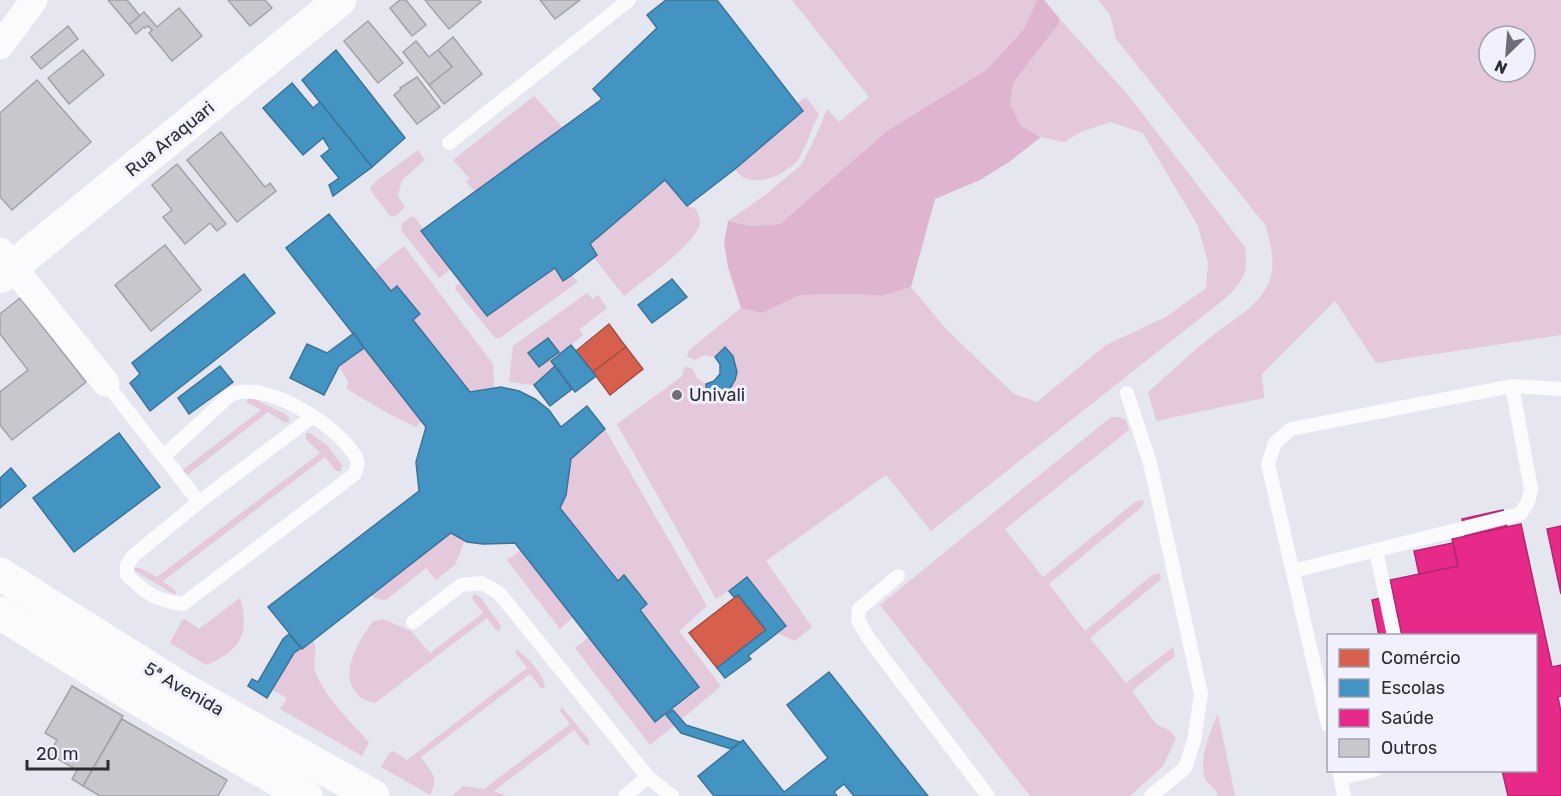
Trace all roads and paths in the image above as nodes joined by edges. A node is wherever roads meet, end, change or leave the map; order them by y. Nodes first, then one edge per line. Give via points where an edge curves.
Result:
1 (34, 0) edge
2 (340, 0) edge
3 (629, 0) edge
4 (0, 46) edge
5 (449, 143) dead end
6 (4, 265) edge
7 (106, 383) joint
8 (1512, 386) junction
9 (1561, 389) edge
10 (1127, 393) dead end
11 (312, 417) junction
12 (164, 456) junction
13 (199, 502) junction
14 (1376, 550) junction
15 (1293, 571) junction
16 (0, 574) edge
17 (898, 576) dead end
18 (0, 613) edge
19 (413, 622) dead end
20 (1394, 634) edge
21 (1323, 680) edge
22 (1327, 710) edge
23 (1363, 772) edge
24 (1340, 774) edge
25 (648, 777) junction
26 (306, 796) edge
27 (372, 796) edge
28 (625, 796) edge
29 (672, 796) edge
30 (988, 796) edge
31 (1151, 796) edge
32 (1344, 796) edge

1 - 4 street
2 - 6 main road, Rua Araquari
3 - 5 lane
6 - 7 street
7 - 12 lane
8 - 9 lane
8 - 14 lane via 1531,489 1520,514
8 - 15 lane via 1291,429 1275,443 1268,464
10 - 31 lane via 1150,463 1201,694 1194,741 1185,768
11 - 12 lane via 282,398 256,391 232,394
11 - 13 lane
11 - 13 lane via 331,430 355,456 355,474 183,604 161,601 127,575 127,565
12 - 13 lane
14 - 15 lane
14 - 20 lane
15 - 21 lane
16 - 27 main road, 5ª Avenida via 181,688
17 - 30 lane via 859,609 858,620
18 - 26 main road, 5ª Avenida
19 - 25 lane via 461,585 482,583 499,593
21 - 22 lane
23 - 24 lane
24 - 32 lane
25 - 28 lane
25 - 29 lane

